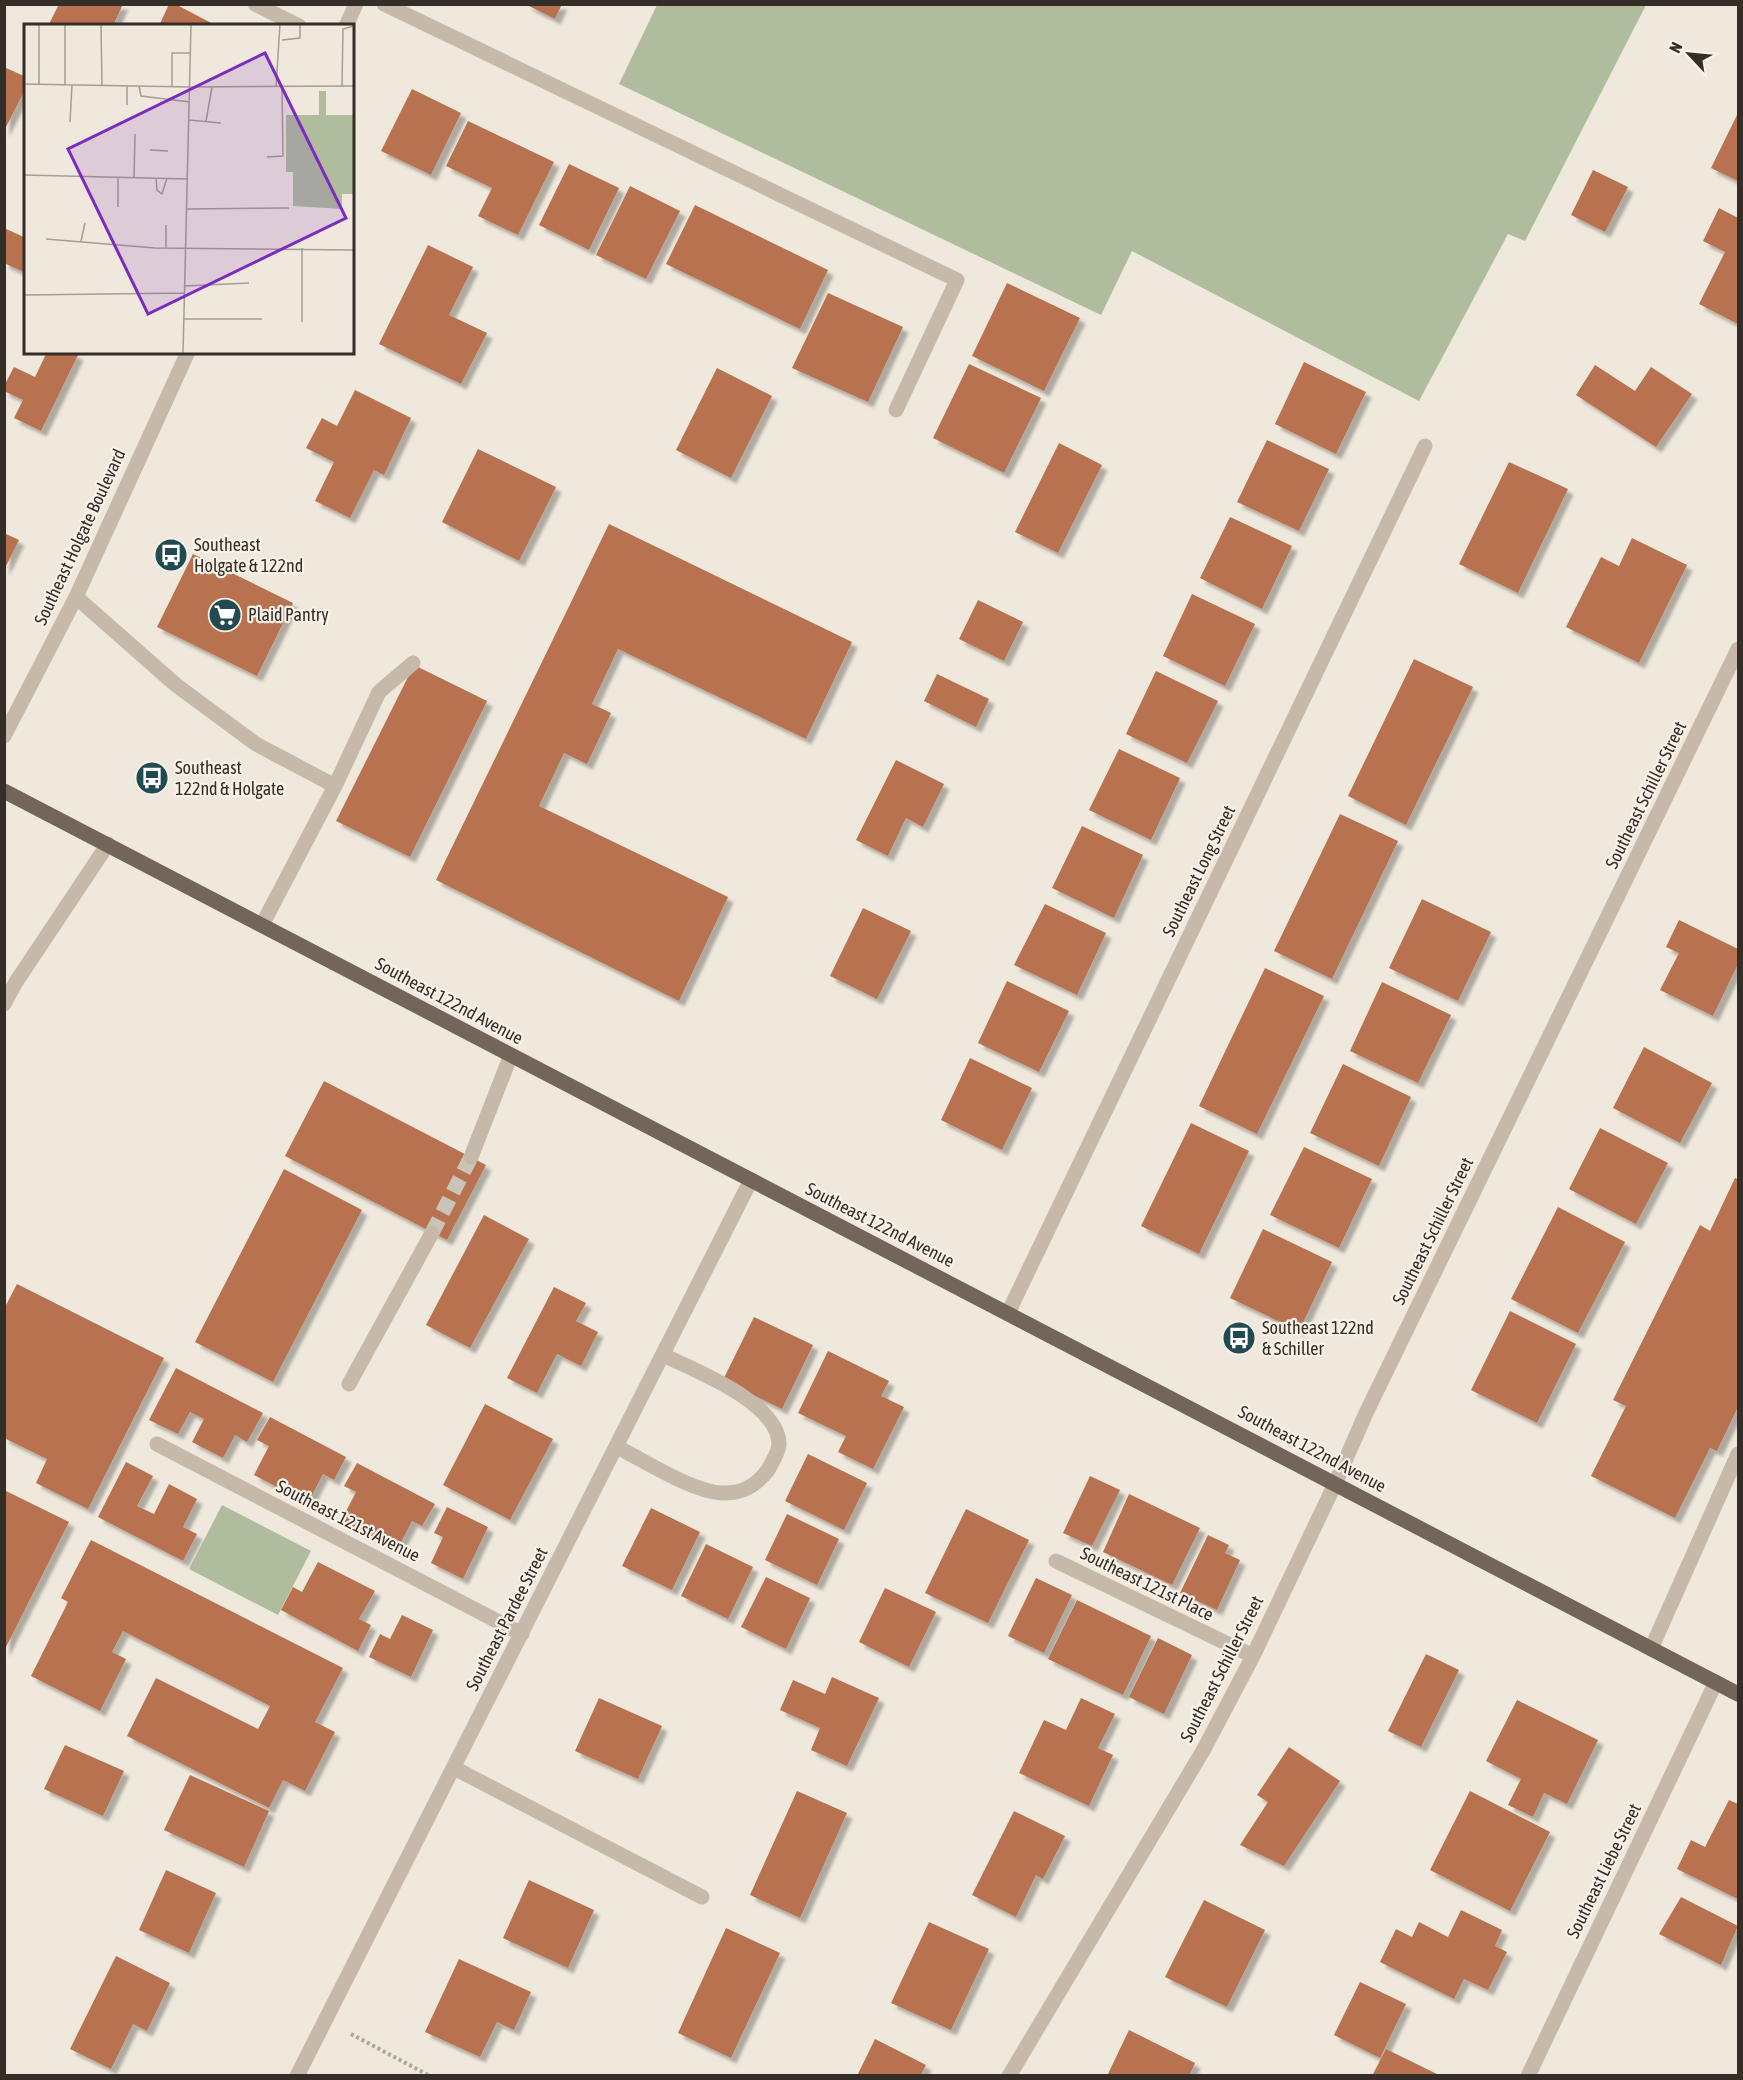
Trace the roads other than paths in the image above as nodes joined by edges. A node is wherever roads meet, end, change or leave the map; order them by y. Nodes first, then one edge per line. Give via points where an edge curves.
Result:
1 (255, 4) edge
2 (356, 4) edge
3 (384, 4) edge
4 (295, 24) edge
5 (347, 24) edge
6 (187, 354) edge
7 (896, 410) dead end
8 (1425, 446) dead end
9 (76, 597) junction
10 (1738, 649) edge
11 (413, 663) dead end
12 (4, 736) edge
13 (335, 786) junction
14 (4, 790) edge
15 (108, 844) junction
16 (262, 925) junction
17 (10, 979) edge
18 (4, 1004) edge
19 (511, 1055) junction
20 (471, 1157) tunnel mouth
21 (751, 1180) junction
22 (432, 1233) tunnel mouth
23 (1008, 1312) junction
24 (663, 1355) junction
25 (349, 1384) dead end
26 (157, 1444) dead end
27 (617, 1447) junction
28 (1738, 1454) edge
29 (1335, 1484) junction
30 (1056, 1562) dead end
31 (522, 1634) junction
32 (1651, 1649) junction
33 (1253, 1656) junction
34 (1716, 1682) junction
35 (1738, 1694) edge
36 (454, 1768) junction
37 (702, 1897) dead end
38 (297, 2076) edge
39 (1009, 2076) edge
40 (1528, 2076) edge

1 - 4 street
2 - 5 street
3 - 7 street via 957,280
6 - 9 street, Southeast Holgate Boulevard
8 - 23 street, Southeast Long Street
9 - 12 street, Southeast Holgate Boulevard
9 - 13 street via 176,685 248,737
10 - 29 street, Southeast Schiller Street
11 - 13 street via 379,692
13 - 16 street
14 - 15 main road, Southeast 122nd Avenue
15 - 16 main road, Southeast 122nd Avenue
15 - 17 street
16 - 19 main road, Southeast 122nd Avenue
17 - 18 street
19 - 20 street
19 - 21 main road, Southeast 122nd Avenue
21 - 23 main road, Southeast 122nd Avenue
21 - 24 street, Southeast Pardee Street
22 - 25 street
23 - 29 main road, Southeast 122nd Avenue
24 - 27 street, Southeast Pardee Street
24 - 27 street via 742,1394 756,1405 774,1429 779,1444 774,1461 760,1480 742,1492 720,1493 696,1487
26 - 31 street, Southeast 121st Avenue
27 - 31 street, Southeast Pardee Street
28 - 32 street
29 - 32 main road, Southeast 122nd Avenue
29 - 33 street, Southeast Schiller Street
30 - 33 street, Southeast 121st Place
31 - 36 street, Southeast Pardee Street
32 - 34 main road, Southeast 122nd Avenue
33 - 39 street, Southeast Schiller Street via 1204,1749
34 - 35 main road, Southeast 122nd Avenue
34 - 40 street, Southeast Liebe Street
36 - 37 street
36 - 38 street, Southeast Pardee Street

